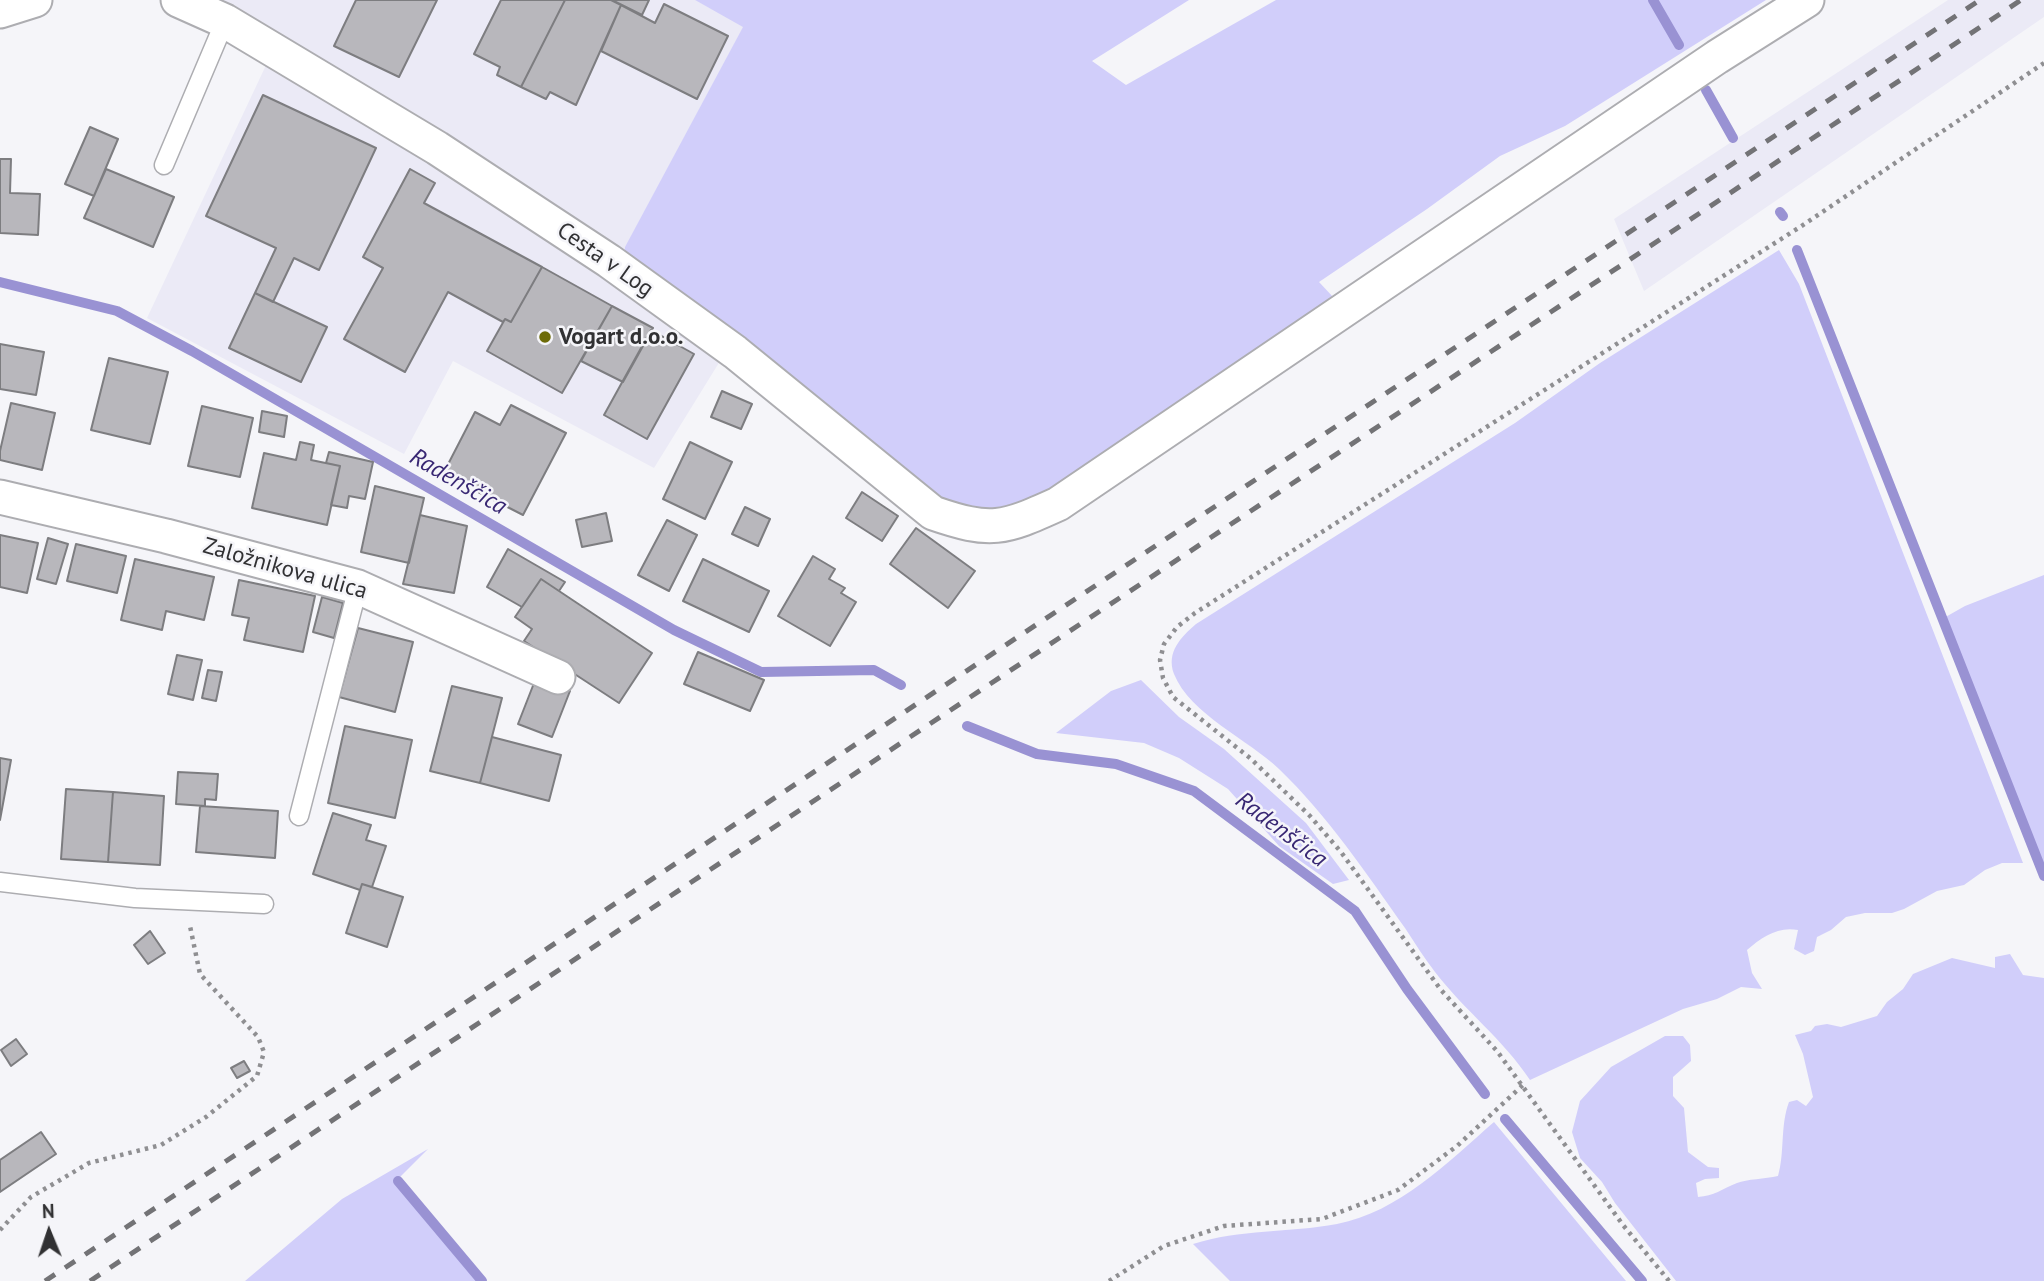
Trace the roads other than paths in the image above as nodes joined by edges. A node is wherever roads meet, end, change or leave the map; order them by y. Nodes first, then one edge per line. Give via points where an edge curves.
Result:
1 (35, 0) edge
2 (178, 0) edge
3 (1807, 0) edge
4 (0, 11) edge
5 (225, 21) junction
6 (164, 165) dead end
7 (0, 497) edge
8 (358, 587) junction
9 (558, 677) dead end
10 (299, 816) dead end
11 (0, 882) edge
12 (264, 904) dead end

1 - 4 street
2 - 5 street, Cesta v Log
3 - 5 street, Cesta v Log via 1058,504 994,527 964,524 933,513 735,352 609,261 437,148
5 - 6 lane
7 - 8 street, Založnikova ulica
8 - 9 street, Založnikova ulica
8 - 10 lane
11 - 12 lane via 135,898

